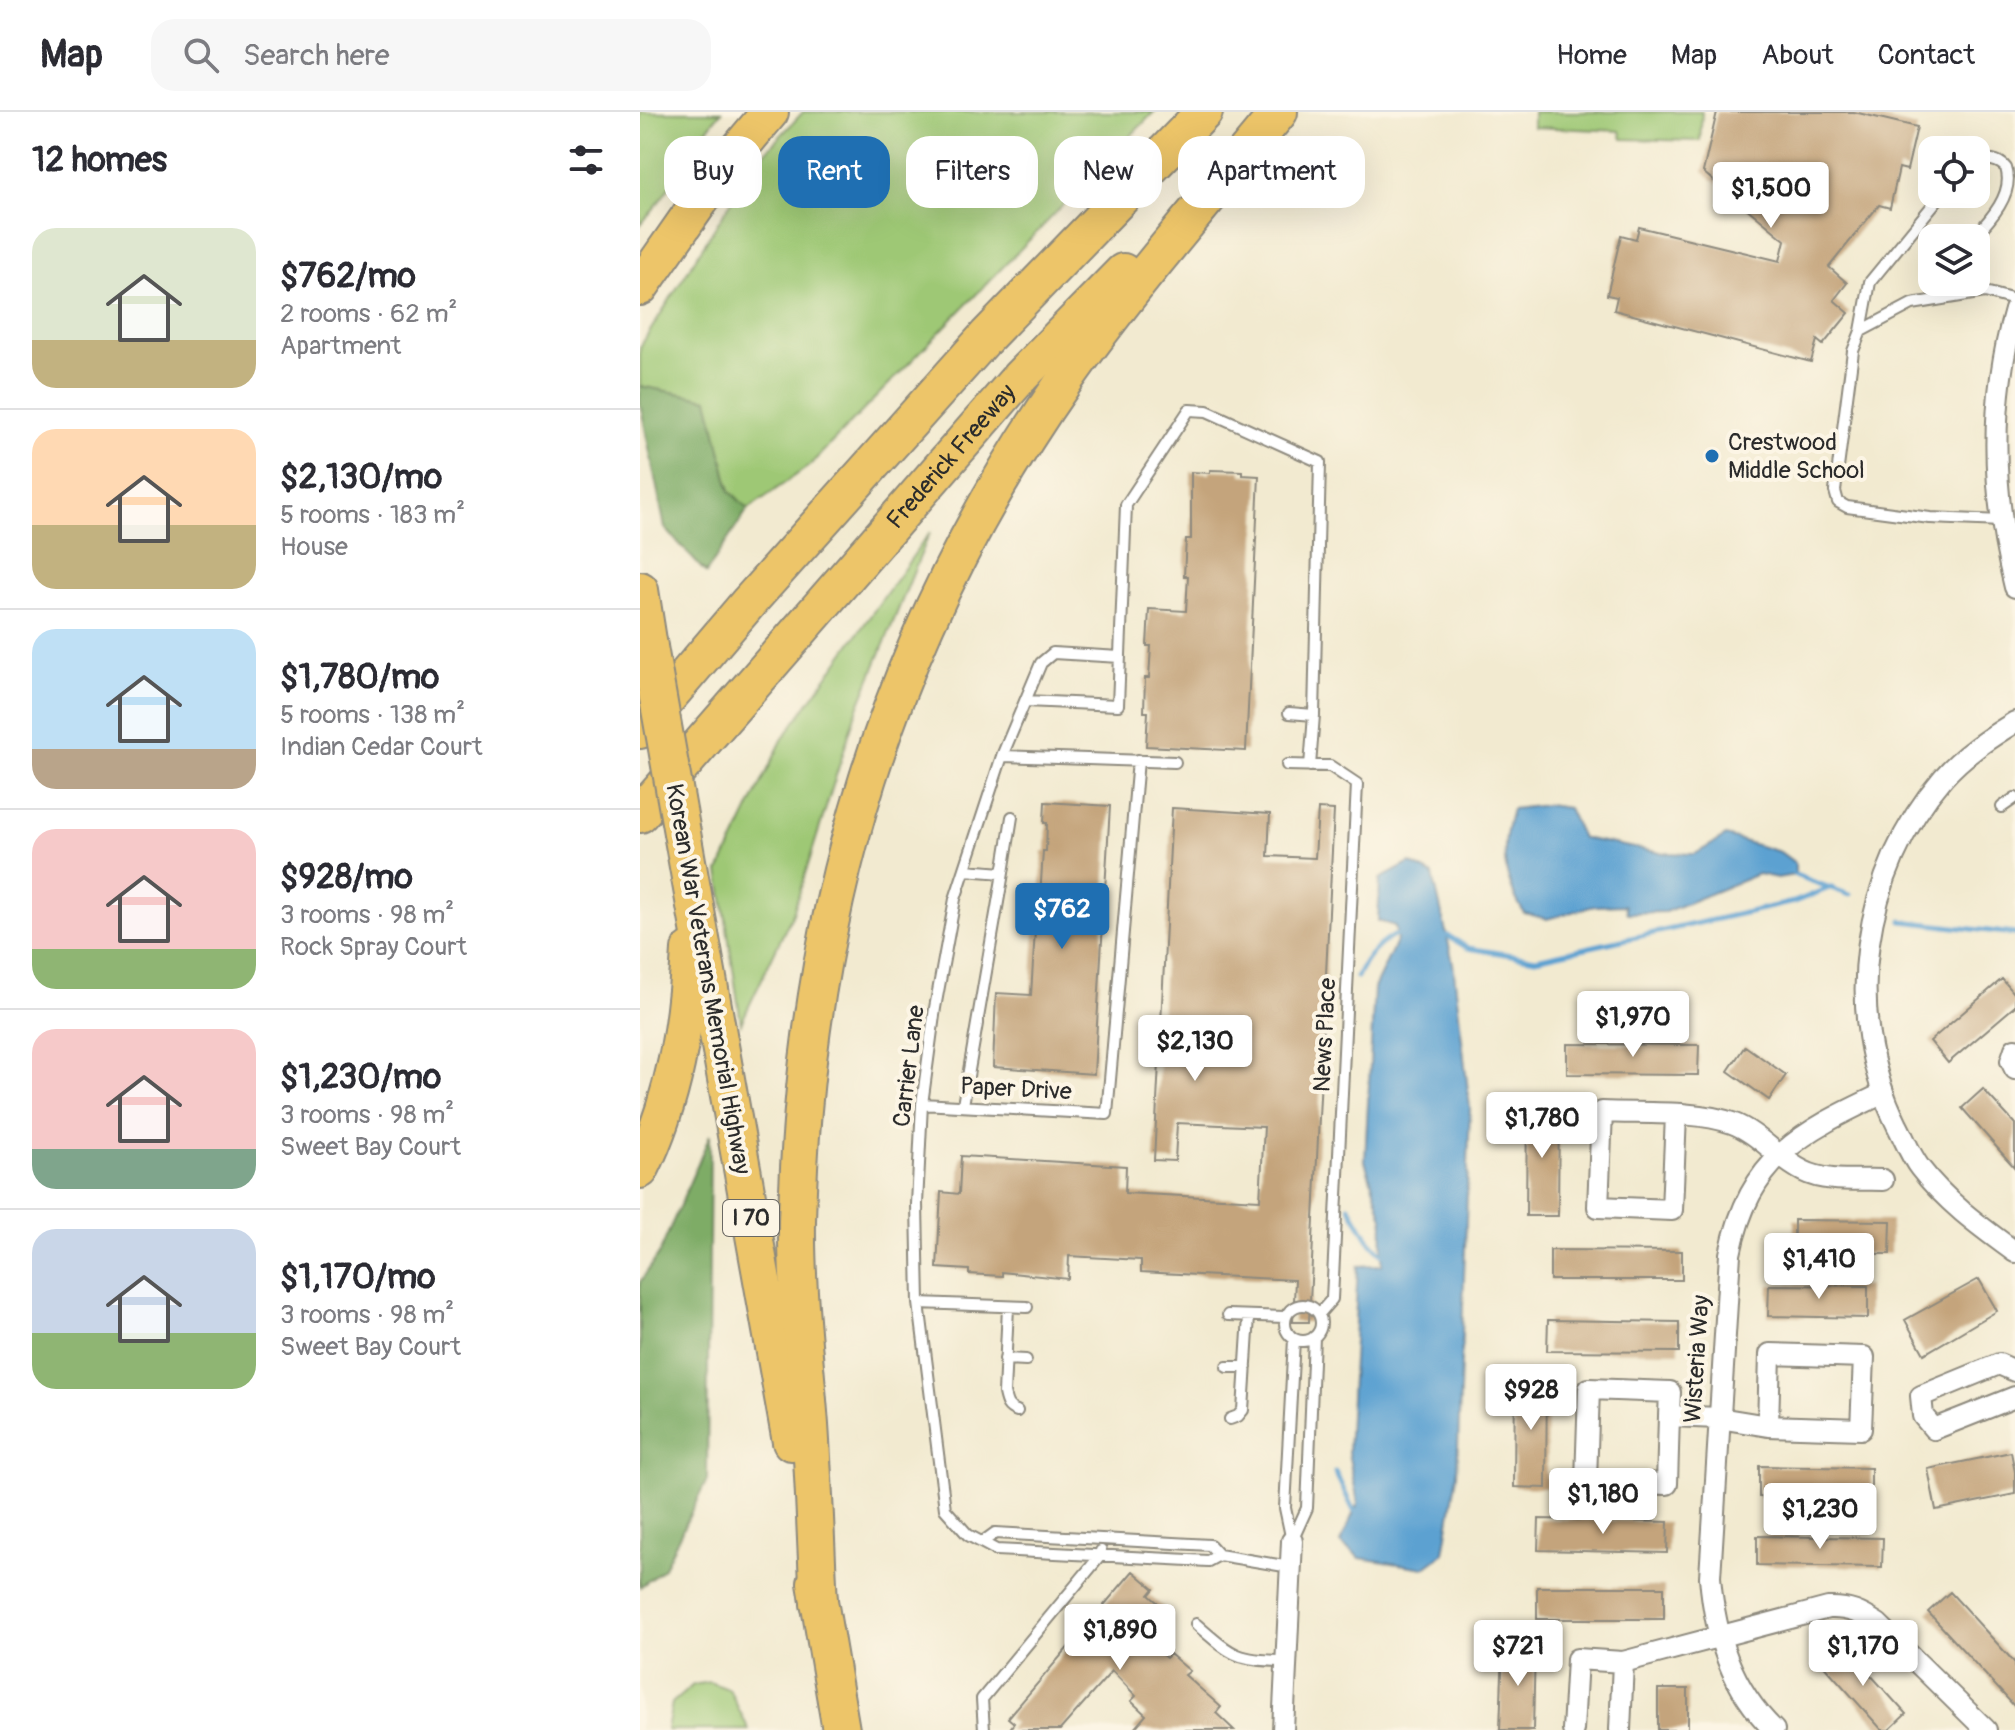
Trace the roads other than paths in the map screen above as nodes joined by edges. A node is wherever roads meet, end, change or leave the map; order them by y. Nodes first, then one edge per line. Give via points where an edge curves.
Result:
1 (770, 112) edge
2 (1204, 112) edge
3 (1279, 112) edge
4 (1990, 161) edge
5 (1931, 208) edge
6 (1987, 224) edge
7 (640, 286) edge
8 (1990, 293) edge
9 (1956, 296) edge
10 (1942, 298) joint
11 (2015, 300) edge
12 (2015, 310) edge
13 (1861, 331) junction
14 (2002, 521) junction
15 (2015, 587) edge
16 (640, 590) edge
17 (1120, 657) junction
18 (1025, 701) junction
19 (1289, 713) dead end
20 (1314, 715) junction
21 (2015, 722) edge
22 (640, 730) edge
23 (1002, 756) junction
24 (1138, 760) junction
25 (1175, 762) dead end
26 (1287, 765) dead end
27 (1310, 766) junction
28 (2015, 798) edge
29 (2002, 807) dead end
30 (640, 814) edge
31 (1012, 817) dead end
32 (682, 833) junction
33 (965, 870) junction
34 (1003, 873) junction
35 (2015, 1049) edge
36 (2015, 1069) edge
37 (1882, 1094) junction
38 (922, 1104) junction
39 (963, 1105) junction
40 (1676, 1115) junction
41 (1779, 1155) junction
42 (640, 1170) edge
43 (1883, 1180) dead end
44 (2015, 1252) edge
45 (919, 1303) junction
46 (1008, 1307) junction
47 (1027, 1307) dead end
48 (1319, 1314) junction
49 (1228, 1315) dead end
50 (1249, 1316) junction
51 (1285, 1317) junction
52 (1314, 1337) junction
53 (1294, 1339) junction
54 (1005, 1359) junction
55 (1026, 1360) dead end
56 (1227, 1367) dead end
57 (1246, 1367) junction
58 (2015, 1371) edge
59 (2015, 1397) edge
60 (1017, 1411) dead end
61 (1669, 1416) junction
62 (1719, 1418) junction
63 (1230, 1419) dead end
64 (1768, 1426) junction
65 (1103, 1538) junction
66 (984, 1541) junction
67 (1292, 1541) junction
68 (1219, 1555) junction
69 (1100, 1556) junction
70 (1290, 1567) junction
71 (819, 1604) junction
72 (1196, 1624) dead end
73 (1720, 1635) junction
74 (1286, 1661) junction
75 (1623, 1662) junction
76 (841, 1730) edge
77 (984, 1730) edge
78 (1283, 1730) edge
79 (1573, 1730) edge
80 (1620, 1730) edge
81 (1774, 1730) edge
82 (1986, 1730) edge

1 - 7 highway via 723,168
2 - 22 highway via 987,336
3 - 30 highway, Frederick Freeway via 1019,378
3 - 71 highway via 1125,301 1009,467 928,618 857,809 819,974 800,1137 797,1226
4 - 6 lane via 2006,168 2011,182 2004,206
5 - 13 lane via 1870,282
8 - 11 lane
9 - 10 lane
10 - 13 lane via 1912,304
12 - 14 street via 1996,426
13 - 14 lane via 1853,351 1835,491 1838,502 1930,518
14 - 15 street
16 - 32 highway, Korean War Veterans Memorial Highway / I 70, bridge
17 - 18 lane, Carrier Lane via 1053,653 1041,663
17 - 18 lane via 1118,705
17 - 20 lane via 1126,505 1189,410 1207,411 1320,462
18 - 23 lane, Carrier Lane
19 - 20 lane
20 - 27 lane
21 - 37 street via 1945,776 1920,807 1883,880 1871,924 1865,995
23 - 24 lane
23 - 33 lane, Carrier Lane
24 - 25 lane
24 - 39 lane, Paper Drive via 1107,1114
26 - 27 lane
27 - 48 lane, News Place via 1330,766 1357,784 1332,1299
28 - 29 lane
31 - 34 lane
32 - 42 highway via 690,951 686,1008 667,1104
32 - 71 highway, Korean War Veterans Memorial Highway / I 70
33 - 34 lane
33 - 38 lane, Carrier Lane via 955,899
34 - 39 lane
35 - 36 street
37 - 41 street, Wisteria Way via 1812,1128
37 - 44 street via 1919,1167 1964,1214
38 - 39 lane, Paper Drive
38 - 45 lane, Carrier Lane
40 - 40 street via 1602,1112 1598,1207 1672,1210
40 - 41 street via 1731,1123
41 - 43 street via 1822,1177
41 - 62 street, Wisteria Way via 1748,1197 1734,1230
45 - 46 lane
45 - 66 lane, Carrier Lane via 945,1509 968,1535
46 - 47 lane
46 - 54 lane
48 - 51 lane via 1297,1306
48 - 52 lane
49 - 50 lane
50 - 51 lane
50 - 57 lane
51 - 53 lane via 1284,1326
52 - 53 lane
52 - 67 lane via 1307,1508
53 - 67 lane via 1285,1508
54 - 55 lane
54 - 60 lane via 1006,1402
56 - 57 lane
57 - 63 lane via 1243,1410
58 - 59 street via 1999,1364 1921,1396 1923,1416 1934,1429
61 - 61 street via 1670,1392 1589,1389 1586,1481 1667,1484
61 - 62 street
62 - 64 street
62 - 73 street, Wisteria Way via 1710,1577
64 - 64 street via 1861,1429 1864,1357 1770,1354
65 - 66 lane, Carrier Lane via 995,1533
65 - 68 lane, Carrier Lane via 1210,1545
65 - 69 lane
66 - 69 lane, Carrier Lane via 996,1550
67 - 70 street
68 - 69 lane, Carrier Lane via 1208,1561
68 - 70 lane, Carrier Lane
69 - 77 lane via 982,1699
70 - 74 street
71 - 76 highway, I 70
72 - 74 lane via 1232,1655
73 - 75 street
73 - 81 street, Wisteria Way via 1741,1691
73 - 82 street via 1828,1608 1858,1611 1878,1624
74 - 78 street
75 - 79 street via 1577,1659
75 - 80 street

